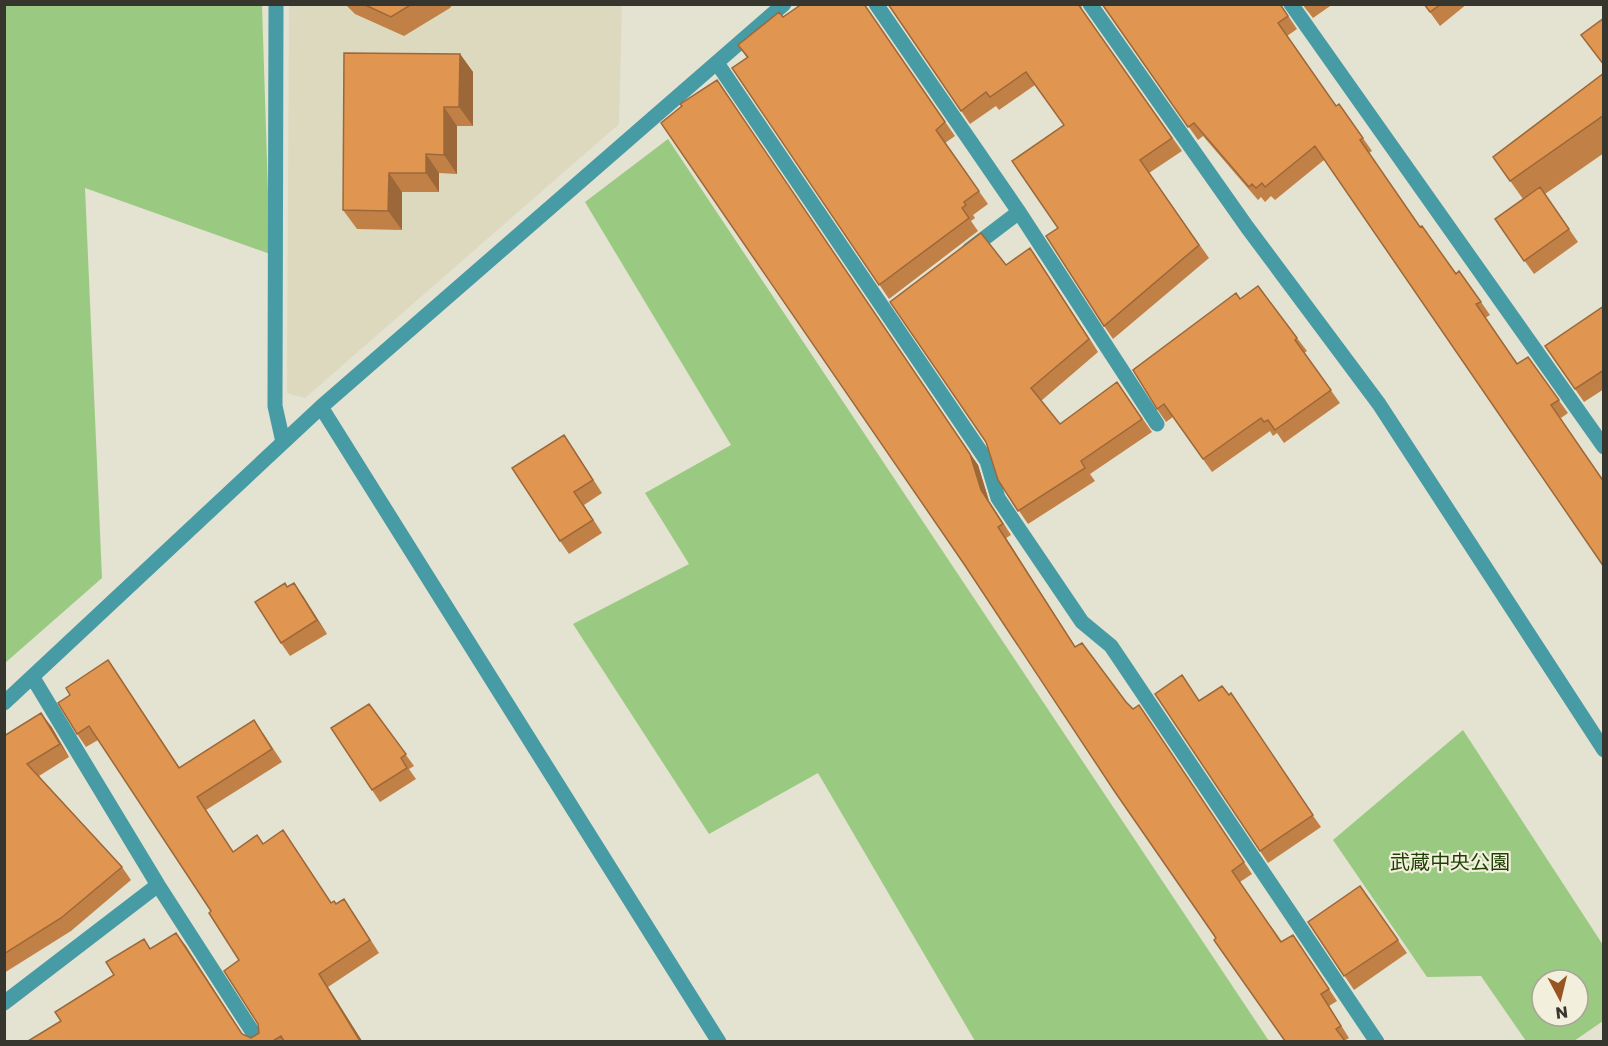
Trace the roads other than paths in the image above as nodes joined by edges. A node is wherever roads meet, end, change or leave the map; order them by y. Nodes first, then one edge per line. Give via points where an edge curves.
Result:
1 (276, 4) edge
2 (784, 4) edge
3 (876, 4) edge
4 (1090, 4) edge
5 (1291, 4) edge
6 (717, 63) junction
7 (1019, 212) junction
8 (952, 262) edge
9 (321, 407) junction
10 (1157, 424) edge
11 (283, 442) junction
12 (1604, 447) edge
13 (33, 678) junction
14 (4, 704) edge
15 (1604, 750) edge
16 (158, 885) junction
17 (4, 1003) edge
18 (259, 1041) edge
19 (719, 1041) edge
20 (1377, 1041) edge

1 - 11 street via 275,406
2 - 6 street
3 - 7 street
4 - 15 street via 1240,217 1379,404
5 - 12 street
6 - 9 street
6 - 20 street via 891,309 987,460 998,498 1082,622 1110,645
7 - 8 street
7 - 10 street
9 - 11 street
9 - 19 street
11 - 13 street
13 - 14 street
13 - 16 street
16 - 17 street
16 - 18 street

